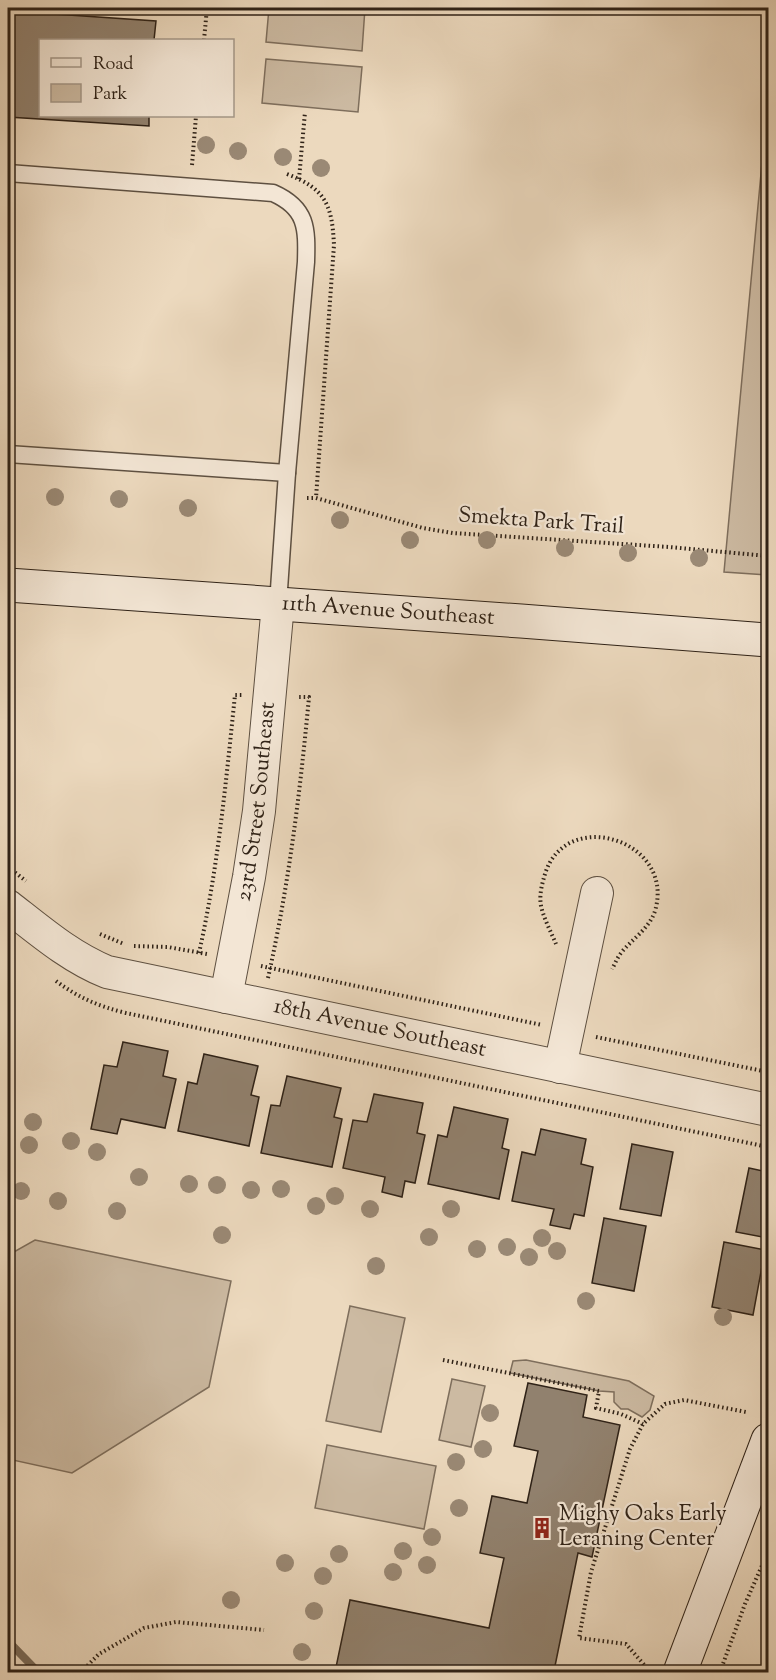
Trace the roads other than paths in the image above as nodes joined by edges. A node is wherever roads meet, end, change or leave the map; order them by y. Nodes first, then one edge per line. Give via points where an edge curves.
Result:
1 (8, 172) edge
2 (8, 454) edge
3 (287, 473) junction
4 (8, 585) edge
5 (278, 604) junction
6 (768, 640) edge
7 (597, 893) dead end
8 (8, 906) edge
9 (226, 997) junction
10 (560, 1067) junction
11 (768, 1110) edge
12 (768, 1440) edge
13 (680, 1672) edge

1 - 3 lane via 273,193 288,200 304,223 307,239
2 - 3 lane
3 - 5 lane
4 - 5 main road, 11th Avenue Southeast
5 - 6 main road, 11th Avenue Southeast
5 - 9 street, 23rd Street Southeast via 259,812
7 - 10 street
8 - 9 street, 18th Avenue Southeast via 83,962 107,972
9 - 10 street, 18th Avenue Southeast
10 - 11 street, 18th Avenue Southeast
12 - 13 main road

